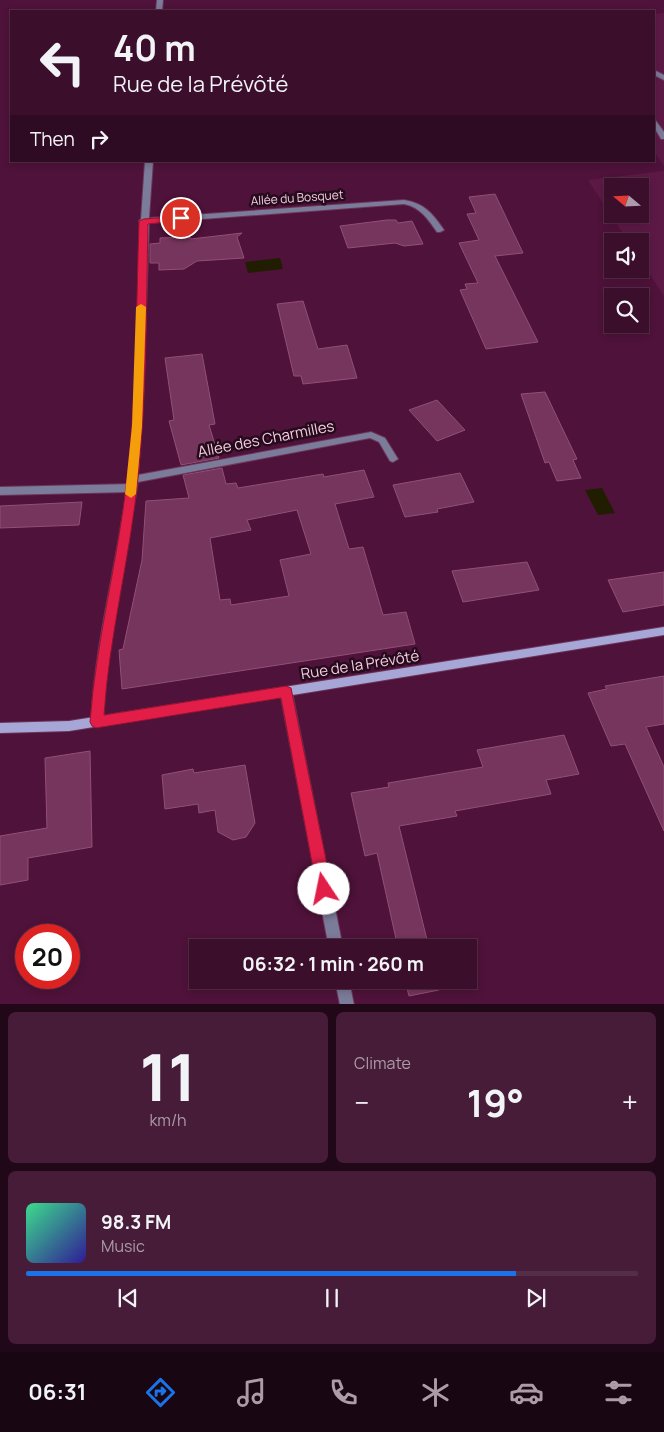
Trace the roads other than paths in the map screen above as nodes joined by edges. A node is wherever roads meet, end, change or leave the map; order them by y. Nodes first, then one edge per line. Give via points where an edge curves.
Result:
1 (655, 124) edge
2 (664, 137) edge
3 (149, 162) edge
4 (144, 221) junction
5 (440, 230) dead end
6 (393, 459) dead end
7 (132, 484) junction
8 (0, 491) edge
9 (664, 631) edge
10 (286, 692) junction
11 (96, 722) junction
12 (0, 728) edge
13 (334, 939) edge
14 (344, 989) edge
15 (346, 1004) edge

1 - 2 street
3 - 4 street
4 - 5 street, Allée du Bosquet via 404,202 423,208
4 - 7 street
6 - 7 street, Allée des Charmilles via 382,440 371,435
7 - 8 street, Allée des Charmilles
7 - 11 street via 100,672
9 - 10 street, Rue de la Prévôté
10 - 11 street, Rue de la Prévôté
10 - 13 street
11 - 12 street, Rue de la Prévôté via 53,728
14 - 15 street

